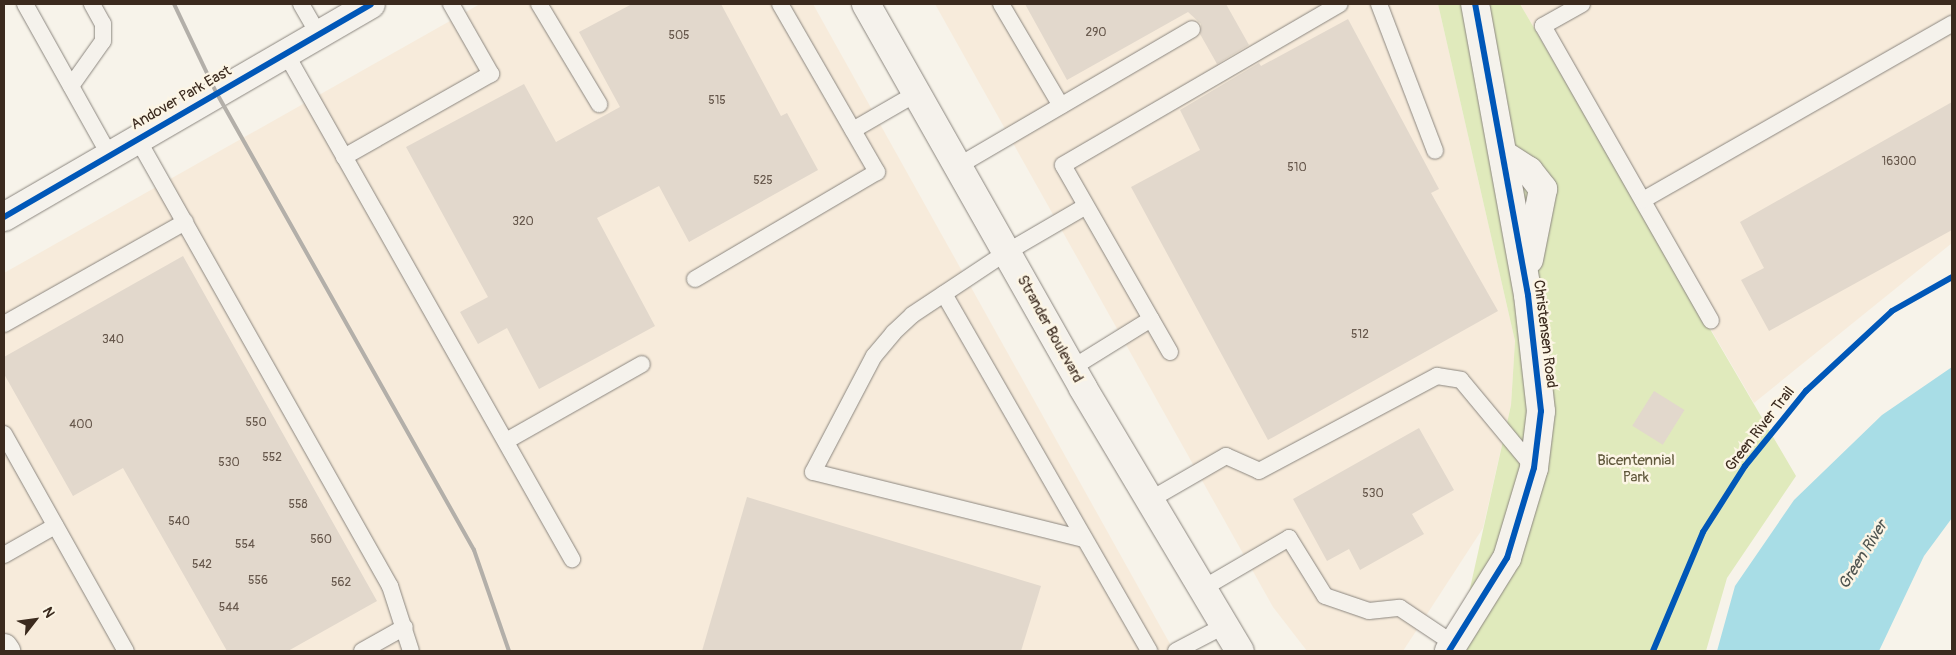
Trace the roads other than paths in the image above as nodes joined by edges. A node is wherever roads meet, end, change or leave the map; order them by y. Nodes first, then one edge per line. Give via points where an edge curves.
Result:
1 (25, 4) edge
2 (92, 4) edge
3 (301, 4) edge
4 (371, 4) edge
5 (451, 4) edge
6 (540, 4) edge
7 (780, 4) edge
8 (866, 4) edge
9 (1001, 4) edge
10 (1340, 4) edge
11 (1379, 4) edge
12 (1475, 4) edge
13 (1582, 4) edge
14 (1952, 24) edge
15 (1192, 29) dead end
16 (318, 34) junction
17 (285, 52) junction
18 (71, 86) junction
19 (917, 93) junction
20 (599, 104) dead end
21 (1061, 106) junction
22 (853, 130) junction
23 (137, 138) junction
24 (1435, 151) dead end
25 (110, 154) junction
26 (344, 157) junction
27 (958, 166) junction
28 (1643, 200) junction
29 (1086, 206) junction
30 (4, 217) edge
31 (185, 222) junction
32 (1006, 252) junction
33 (695, 279) dead end
34 (944, 294) junction
35 (1151, 319) junction
36 (1711, 320) dead end
37 (4, 324) edge
38 (1170, 352) dead end
39 (642, 364) dead end
40 (1072, 368) junction
41 (4, 434) edge
42 (506, 441) junction
43 (1534, 468) junction
44 (1148, 501) junction
45 (55, 526) junction
46 (1084, 539) junction
47 (4, 555) edge
48 (572, 559) dead end
49 (1200, 590) junction
50 (405, 627) junction
51 (1222, 627) junction
52 (1452, 648) edge
53 (126, 651) edge
54 (362, 651) edge
55 (411, 651) edge
56 (1149, 651) edge
57 (1176, 651) edge
58 (1240, 651) edge

1 - 18 lane
2 - 18 lane via 103,24 102,41
3 - 16 lane
4 - 16 street, Andover Park East
5 - 26 lane via 491,74
6 - 20 lane
7 - 22 lane
8 - 19 street, Strander Boulevard
9 - 21 lane
10 - 29 lane via 1063,165
11 - 24 lane
12 - 43 street, Christensen Road via 1504,155 1529,171 1543,189 1542,206 1530,241 1528,296 1541,410
13 - 28 lane via 1544,26
14 - 28 lane
15 - 21 lane
16 - 17 street, Andover Park East
17 - 23 street, Andover Park East
17 - 26 lane
18 - 25 lane
19 - 22 lane
19 - 27 street, Strander Boulevard
21 - 27 lane
22 - 33 lane via 877,172
23 - 25 street, Andover Park East
23 - 31 lane
25 - 30 street, Andover Park East
26 - 42 lane
27 - 32 street, Strander Boulevard
28 - 36 lane
29 - 32 lane
29 - 35 lane
31 - 37 lane
31 - 50 lane via 390,586
32 - 34 lane
32 - 40 street, Strander Boulevard
34 - 46 lane
34 - 46 lane via 912,315 874,356 813,472
35 - 38 lane
35 - 40 lane
39 - 42 lane
40 - 44 street, Strander Boulevard
41 - 45 lane
42 - 48 lane
43 - 44 lane via 1461,380 1438,376 1259,471 1226,456
43 - 52 street, Christensen Road via 1507,558
44 - 49 street, Strander Boulevard
45 - 47 lane
45 - 53 lane
46 - 56 lane
49 - 51 street, Strander Boulevard
49 - 52 lane via 1289,538 1325,596 1369,611 1400,608
50 - 54 lane
50 - 55 lane
51 - 57 lane
51 - 58 street, Strander Boulevard

